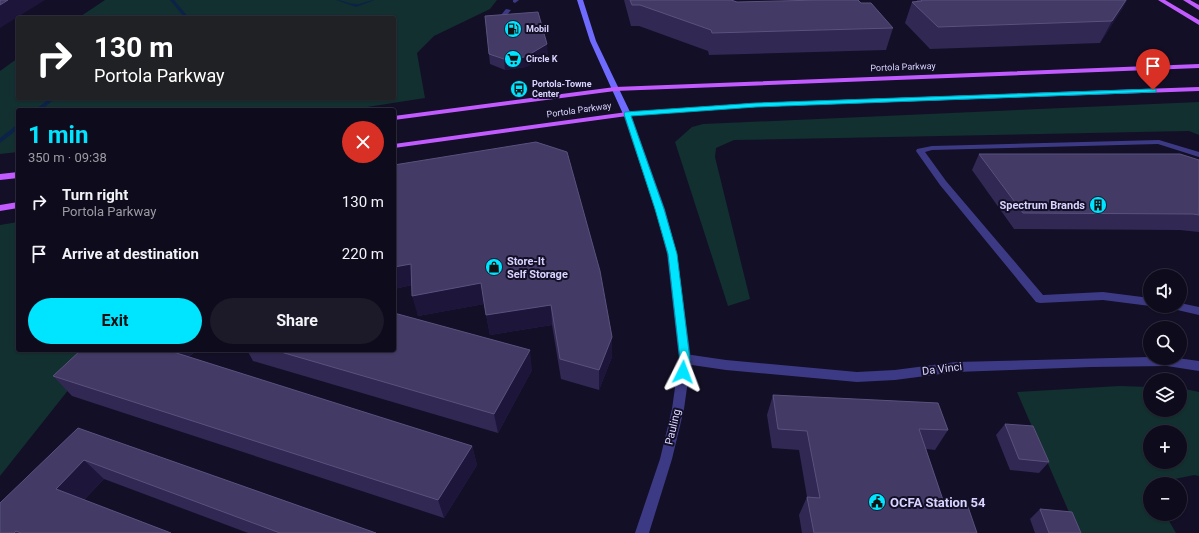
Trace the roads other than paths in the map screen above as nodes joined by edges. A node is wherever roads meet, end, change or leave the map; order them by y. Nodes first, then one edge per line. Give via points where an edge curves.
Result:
1 (580, 0) edge
2 (1162, 0) edge
3 (1186, 0) edge
4 (1199, 8) edge
5 (508, 10) dead end
6 (499, 21) edge
7 (1199, 23) edge
8 (1199, 66) edge
9 (615, 89) junction
10 (1199, 89) edge
11 (627, 114) junction
12 (396, 118) edge
13 (396, 146) edge
14 (1199, 155) edge
15 (16, 175) edge
16 (3, 177) edge
17 (16, 205) edge
18 (0, 208) edge
19 (1143, 301) edge
20 (1187, 308) edge
21 (1199, 310) edge
22 (685, 360) junction
23 (1199, 366) edge
24 (642, 533) edge

1 - 9 main road, Pauling via 593,40
2 - 7 main road
3 - 4 main road
5 - 6 street
8 - 9 main road, Portola Parkway
9 - 11 main road, Pauling
9 - 12 main road, Portola Parkway
10 - 11 main road, Portola Parkway via 756,105
11 - 13 main road, Portola Parkway
11 - 22 street, Pauling via 660,209 672,254
14 - 19 street via 1159,142 932,148 920,151 943,183 1040,298 1103,296
15 - 16 main road
17 - 18 main road
20 - 21 street
22 - 23 street, Da Vinci via 857,377 956,367 1091,362 1167,361
22 - 24 street, Pauling via 678,409 666,459

